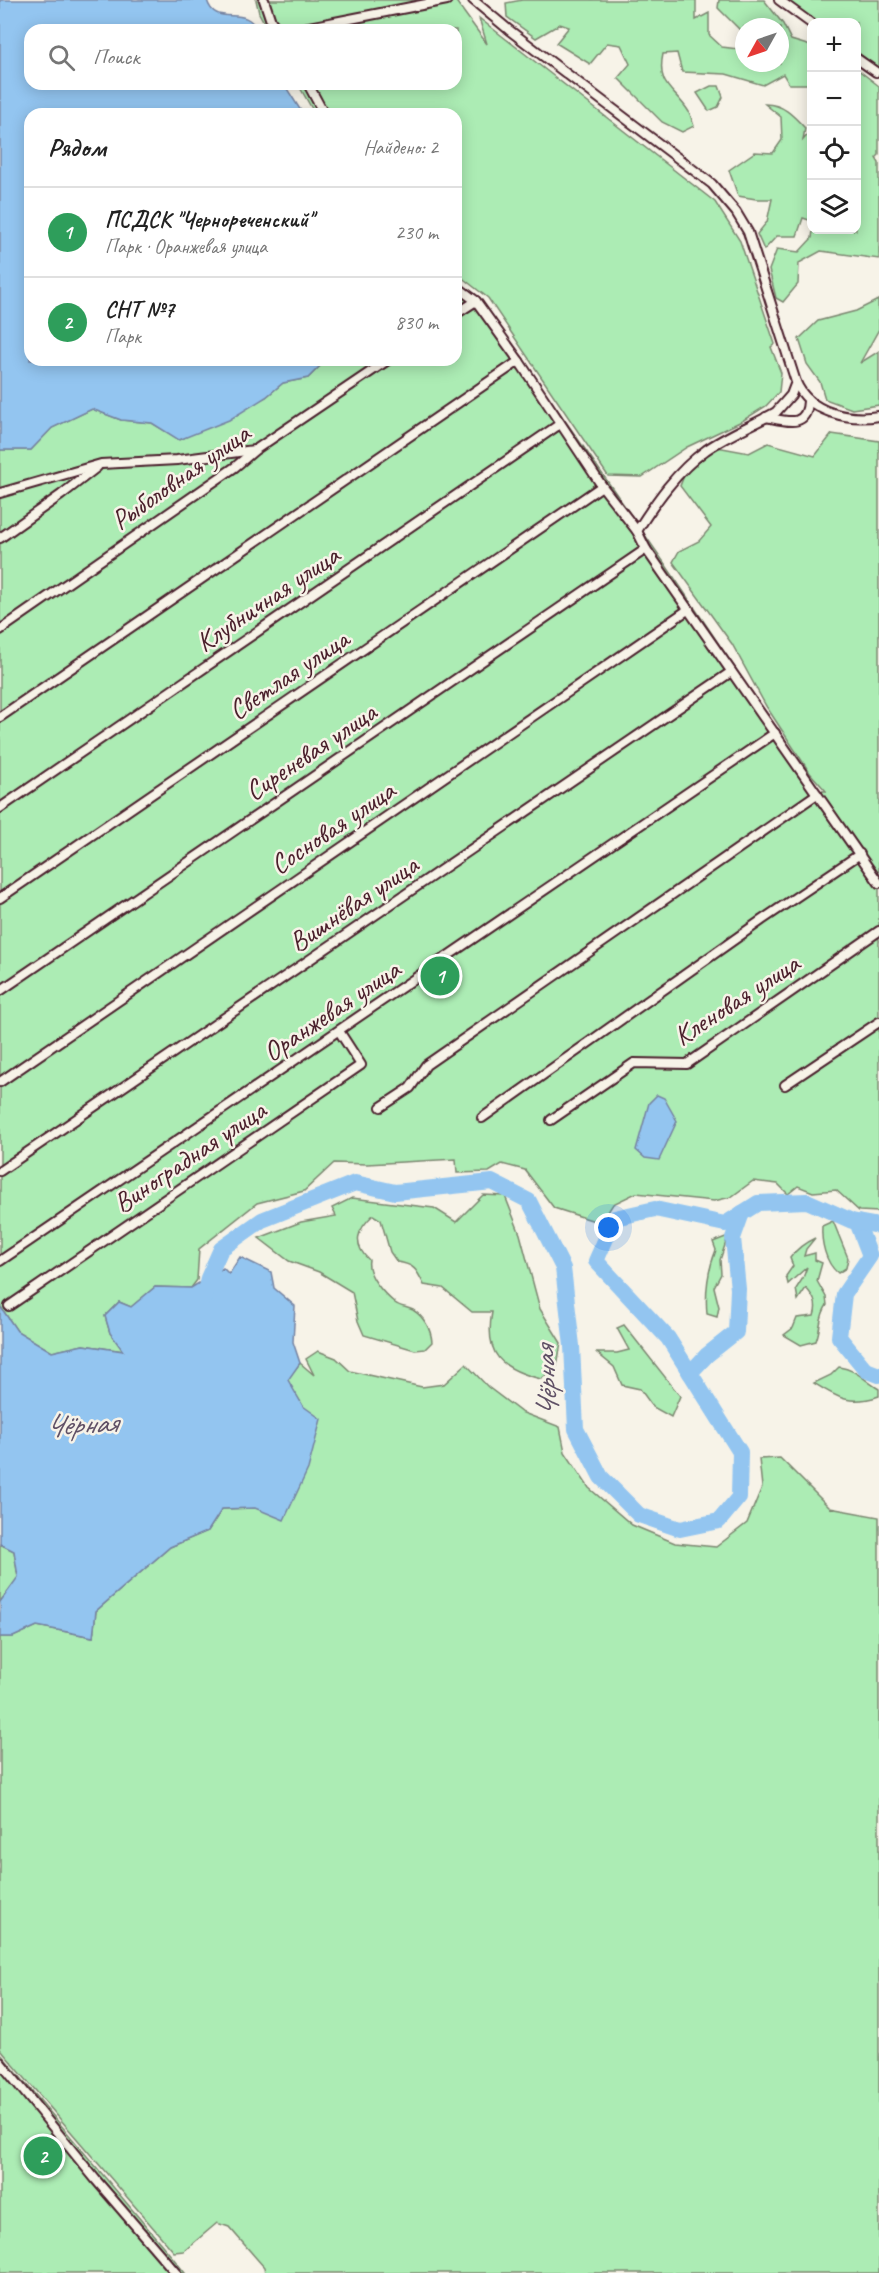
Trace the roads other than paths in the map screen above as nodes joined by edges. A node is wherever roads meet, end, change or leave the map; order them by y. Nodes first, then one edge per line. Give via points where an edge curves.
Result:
1 (264, 0) edge
2 (447, 0) edge
3 (473, 0) edge
4 (779, 0) edge
5 (807, 20) edge
6 (274, 24) edge
7 (325, 24) edge
8 (861, 62) edge
9 (876, 72) dead end
10 (311, 90) edge
11 (321, 108) edge
12 (462, 290) edge
13 (476, 301) junction
14 (462, 310) edge
15 (519, 361) junction
16 (379, 366) edge
17 (796, 382) junction
18 (808, 401) junction
19 (879, 416) edge
20 (766, 417) junction
21 (560, 424) junction
22 (255, 450) junction
23 (101, 464) junction
24 (602, 486) junction
25 (0, 494) edge
26 (637, 531) junction
27 (0, 538) edge
28 (646, 549) junction
29 (689, 609) junction
30 (0, 630) edge
31 (731, 672) junction
32 (0, 717) edge
33 (775, 733) junction
34 (817, 794) junction
35 (0, 808) edge
36 (860, 854) junction
37 (879, 884) edge
38 (0, 898) edge
39 (879, 931) edge
40 (0, 991) edge
41 (879, 1022) edge
42 (339, 1031) junction
43 (0, 1082) edge
44 (785, 1085) dead end
45 (381, 1107) dead end
46 (482, 1118) dead end
47 (551, 1120) dead end
48 (0, 1171) edge
49 (0, 1261) edge
50 (9, 1306) dead end
51 (0, 2062) edge
52 (176, 2273) edge

1 - 6 street
2 - 7 street
3 - 17 street via 723,196 748,232
4 - 5 street
8 - 9 street
10 - 11 street
12 - 13 street
13 - 14 street
13 - 15 street
15 - 21 street
15 - 32 street
16 - 22 street, Рыболовная улица
17 - 18 street
17 - 20 street via 783,406
18 - 19 street via 848,417
18 - 20 street via 807,411 797,421
20 - 26 street via 693,461 656,500
21 - 24 street
21 - 35 street, Клубничная улица
22 - 23 street
22 - 30 street, Рыболовная улица
23 - 25 street
23 - 27 street
24 - 26 street
24 - 38 street, Светлая улица
26 - 28 street
28 - 29 street
28 - 40 street, Сиреневая улица
29 - 31 street
29 - 43 street, Сосновая улица
31 - 33 street
31 - 48 street, Вишнёвая улица
33 - 34 street
33 - 42 street, Оранжевая улица
34 - 36 street
34 - 45 street via 426,1065 410,1088
36 - 37 street
36 - 46 street
39 - 47 street, Кленовая улица via 687,1064 634,1063
41 - 44 street
42 - 49 street, Оранжевая улица
42 - 50 street, Виноградная улица via 361,1065
51 - 52 street

